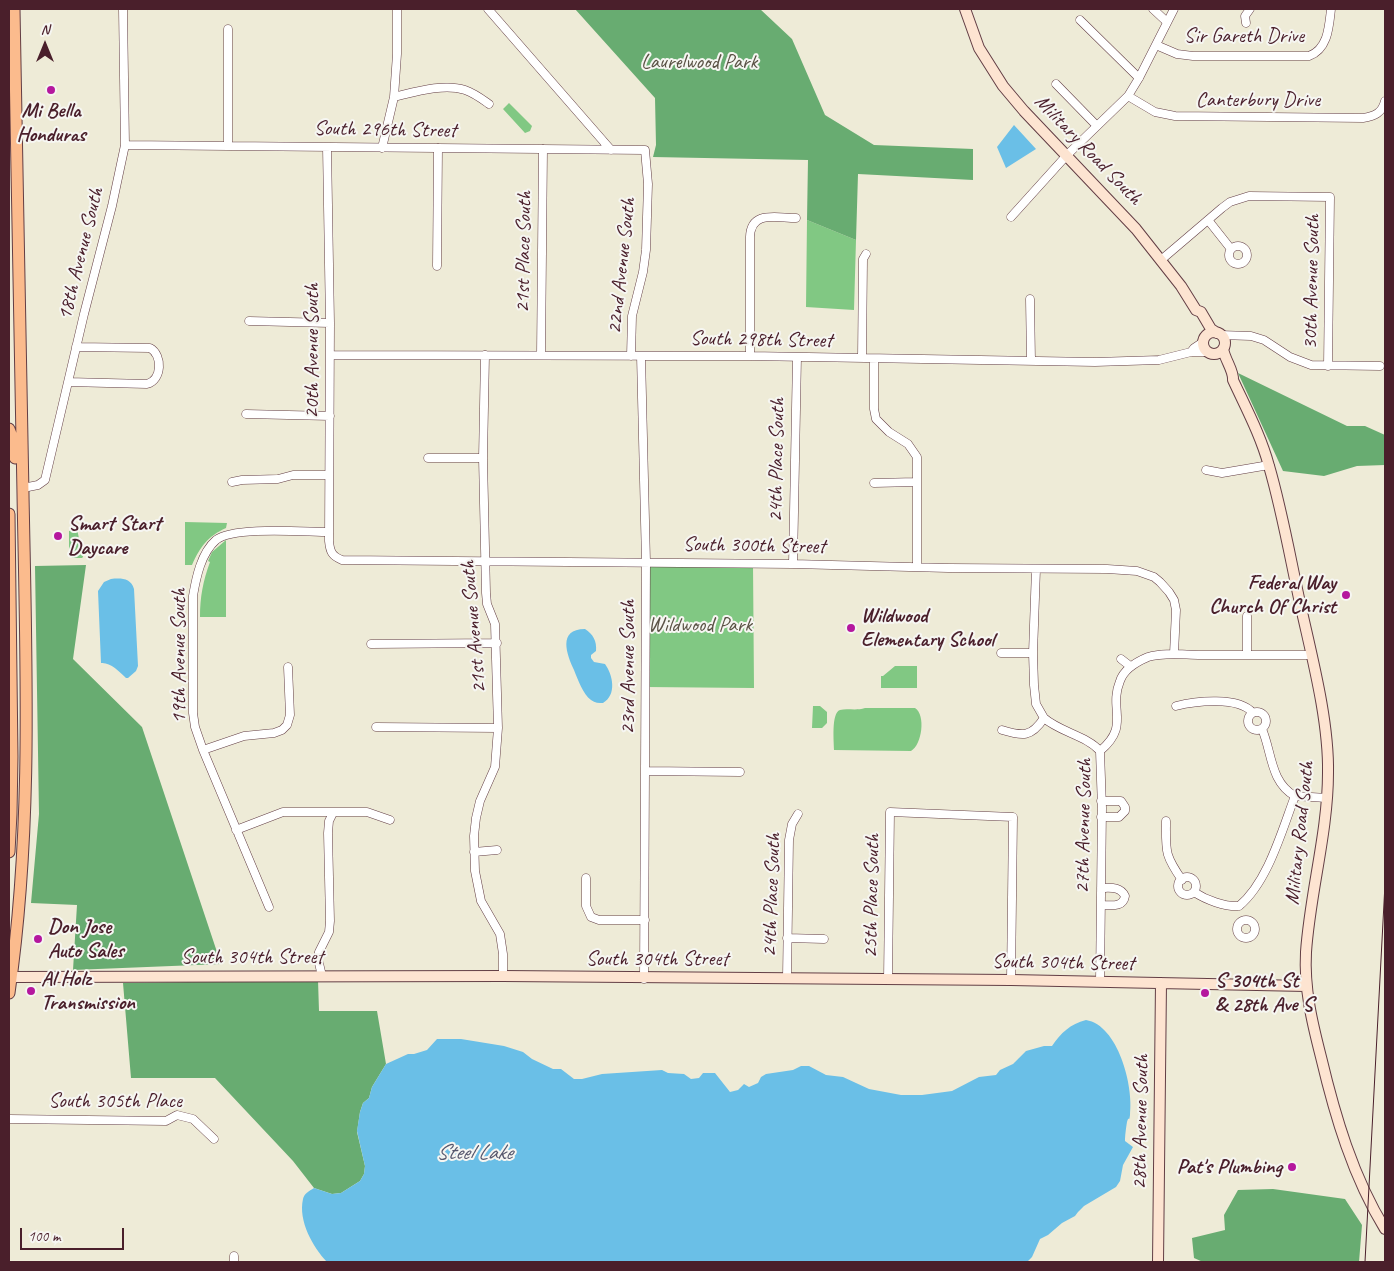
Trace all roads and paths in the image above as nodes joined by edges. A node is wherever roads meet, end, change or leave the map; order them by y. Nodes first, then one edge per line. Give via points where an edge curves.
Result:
1 (14, 9) edge
2 (123, 9) edge
3 (397, 9) edge
4 (488, 9) edge
5 (965, 9) edge
6 (1154, 9) edge
7 (1174, 9) edge
8 (1250, 9) edge
9 (1331, 9) edge
10 (1080, 20) dead end
11 (1167, 22) junction
12 (1246, 23) dead end
13 (228, 29) dead end
14 (1156, 45) junction
15 (1139, 78) junction
16 (1056, 84) dead end
17 (1128, 96) junction
18 (394, 97) junction
19 (1385, 101) edge
20 (489, 104) dead end
21 (1097, 126) junction
22 (125, 145) junction
23 (228, 145) junction
24 (327, 148) junction
25 (382, 148) junction
26 (438, 148) junction
27 (543, 149) junction
28 (611, 150) junction
29 (645, 150) joint
30 (1067, 155) junction
31 (1010, 217) dead end
32 (796, 218) dead end
33 (1208, 220) junction
34 (1231, 249) dead end
35 (866, 254) dead end
36 (1161, 260) junction
37 (14, 261) edge
38 (437, 266) dead end
39 (1030, 299) dead end
40 (1196, 310) junction
41 (248, 321) dead end
42 (330, 323) junction
43 (1219, 334) junction
44 (1236, 336) junction
45 (76, 347) junction
46 (1206, 347) junction
47 (1224, 347) junction
48 (330, 355) junction
49 (485, 355) junction
50 (541, 355) junction
51 (631, 356) junction
52 (641, 356) junction
53 (750, 356) junction
54 (797, 357) junction
55 (862, 358) junction
56 (874, 359) junction
57 (1031, 361) junction
58 (1328, 366) junction
59 (1380, 366) dead end
60 (1233, 380) junction
61 (68, 382) junction
62 (246, 414) dead end
63 (330, 416) junction
64 (9, 429) edge
65 (428, 458) dead end
66 (483, 458) junction
67 (1269, 465) junction
68 (1206, 470) dead end
69 (330, 475) junction
70 (232, 482) dead end
71 (916, 482) junction
72 (874, 483) dead end
73 (23, 488) junction
74 (9, 514) edge
75 (329, 532) junction
76 (332, 555) joint
77 (486, 562) junction
78 (646, 562) junction
79 (793, 564) junction
80 (917, 567) junction
81 (1036, 569) junction
82 (1247, 616) dead end
83 (496, 643) junction
84 (371, 644) dead end
85 (1001, 653) dead end
86 (1033, 653) junction
87 (1174, 654) junction
88 (1247, 655) junction
89 (1312, 656) junction
90 (1120, 659) dead end
91 (1130, 666) junction
92 (288, 667) dead end
93 (1176, 706) dead end
94 (1253, 713) junction
95 (1044, 718) junction
96 (376, 727) dead end
97 (498, 728) junction
98 (1262, 729) junction
99 (1002, 730) dead end
100 (203, 750) junction
101 (1100, 750) junction
102 (645, 771) junction
103 (740, 772) dead end
104 (1295, 796) junction
105 (1327, 798) junction
106 (1101, 801) junction
107 (333, 813) junction
108 (798, 814) dead end
109 (1102, 817) junction
110 (390, 820) dead end
111 (1166, 821) dead end
112 (236, 830) junction
113 (497, 850) dead end
114 (9, 852) edge
115 (474, 852) junction
116 (586, 878) dead end
117 (1182, 880) junction
118 (1101, 888) junction
119 (1194, 892) junction
120 (1101, 905) junction
121 (1239, 906) junction
122 (269, 907) dead end
123 (645, 920) junction
124 (1243, 920) dead end
125 (787, 938) junction
126 (824, 939) dead end
127 (322, 976) junction
128 (503, 976) junction
129 (10, 977) edge
130 (644, 978) junction
131 (787, 978) junction
132 (888, 980) junction
133 (1011, 980) junction
134 (1100, 982) junction
135 (1161, 983) junction
136 (1306, 986) junction
137 (9, 993) edge
138 (9, 1118) edge
139 (214, 1139) dead end
140 (1385, 1230) edge
141 (1158, 1262) edge

1 - 37 main road
2 - 22 street, 18th Avenue South
3 - 18 street via 398,54
4 - 28 street
5 - 30 street, Military Road South via 994,73 1018,104
6 - 11 street
7 - 11 street
8 - 12 street via 1245,16
9 - 14 street, Sir Gareth Drive via 1323,45 1306,57 1193,56
10 - 15 street
11 - 14 street
13 - 23 street
14 - 15 street
15 - 17 street
16 - 21 street
17 - 19 street, Canterbury Drive via 1155,112 1185,117 1363,118 1379,113
17 - 21 street
18 - 20 street via 456,88 470,92
18 - 25 street
21 - 30 street
22 - 23 street, South 296th Street
22 - 45 street, 18th Avenue South
23 - 24 street, South 296th Street
24 - 25 street, South 296th Street
24 - 42 street, 20th Avenue South
25 - 26 street, South 296th Street
26 - 27 street, South 296th Street
26 - 38 street
27 - 28 street, South 296th Street
27 - 50 street, 21st Place South
28 - 29 street, South 296th Street
29 - 51 street, 22nd Avenue South via 648,184 646,250 632,316
30 - 31 street
30 - 36 street, Military Road South
32 - 53 street via 760,219 751,229
33 - 34 street
33 - 36 street
33 - 58 street, 30th Avenue South via 1230,202 1249,196 1330,197
35 - 55 street
36 - 40 street, Military Road South
37 - 73 main road
39 - 57 street
40 - 43 street, Military Road South
40 - 46 street, Military Road South
41 - 42 street
42 - 48 street, 20th Avenue South
43 - 44 street
43 - 46 street via 1209,334
43 - 47 street via 1224,339
44 - 47 street
44 - 58 street via 1264,340 1304,364
45 - 61 street, 18th Avenue South
45 - 61 street via 150,348 158,356 158,375 148,384
46 - 47 street via 1218,353
46 - 57 street, South 298th Street via 1194,348 1191,352 1168,359 1145,362
46 - 60 street, Military Road South via 1228,378
47 - 60 street, Military Road South
48 - 49 street, South 298th Street
48 - 63 street, 20th Avenue South
49 - 50 street, South 298th Street
49 - 66 street, 21st Avenue South
50 - 51 street, South 298th Street
51 - 52 street, South 298th Street
52 - 53 street, South 298th Street
52 - 78 street, 23rd Avenue South
53 - 54 street, South 298th Street
54 - 55 street, South 298th Street
54 - 79 street, 24th Place South
55 - 56 street, South 298th Street
56 - 57 street, South 298th Street
56 - 71 street via 876,419 908,444 917,457
58 - 59 street
60 - 67 street, Military Road South
61 - 73 street, 18th Avenue South via 45,480
62 - 63 street
63 - 69 street, 20th Avenue South
64 - 73 main road via 15,448 17,485
65 - 66 street
66 - 77 street, 21st Avenue South
67 - 68 street via 1222,473
67 - 89 street, Military Road South
69 - 70 street via 293,475
69 - 75 street, 20th Avenue South
71 - 72 street
71 - 80 street
73 - 129 main road via 26,800 22,878
74 - 114 main road via 12,748
75 - 76 street, 20th Avenue South
75 - 100 street, 19th Avenue South via 240,532 221,538 209,548 193,596 193,713
76 - 77 street, South 300th Street via 342,560
77 - 78 street, South 300th Street
77 - 83 street, 21st Avenue South via 487,598 495,624
78 - 79 street, South 300th Street
78 - 102 street, 23rd Avenue South
79 - 80 street, South 300th Street
80 - 81 street, South 300th Street
81 - 86 street
81 - 87 street, South 300th Street via 1137,571 1154,577 1169,592 1176,610
82 - 88 street
83 - 84 street
83 - 97 street, 21st Avenue South
85 - 86 street
86 - 95 street via 1036,700
87 - 88 street
87 - 91 street via 1150,656
88 - 89 street
89 - 105 street, Military Road South via 1326,736
90 - 91 street
91 - 101 street, 27th Avenue South via 1118,686 1114,737
92 - 100 street via 290,715 282,730 244,736
93 - 94 street via 1228,702 1242,705
94 - 98 street via 1262,713 1266,718
94 - 98 street via 1248,720 1249,725 1256,730
95 - 99 street via 1031,733
95 - 101 street
96 - 97 street
97 - 115 street, 21st Avenue South via 494,767 476,818
98 - 104 street via 1276,776
100 - 112 street, 19th Avenue South
101 - 106 street, 27th Avenue South
102 - 103 street
102 - 123 street, 23rd Avenue South
104 - 105 street
104 - 121 street via 1265,870
105 - 136 street, Military Road South via 1307,949
106 - 109 street, 27th Avenue South
106 - 109 street via 1121,801 1125,807 1119,817
107 - 110 street via 367,812
107 - 112 street via 283,812
107 - 127 street via 329,821 329,932 318,959
108 - 125 street, 24th Place South via 789,837
109 - 118 street, 27th Avenue South
111 - 117 street via 1166,852
112 - 122 street, 19th Avenue South
113 - 115 street
115 - 128 street, 21st Avenue South via 478,893 500,934
116 - 123 street via 586,906 591,917 599,920
117 - 119 street via 1193,880
117 - 119 street via 1181,892 1188,895
118 - 120 street, 27th Avenue South
118 - 120 street via 1118,889 1125,896 1119,905
119 - 121 street
120 - 134 street, 27th Avenue South
121 - 124 street
123 - 130 street, 23rd Avenue South
125 - 126 street
125 - 131 street, 24th Place South
127 - 128 street, South 304th Street
127 - 129 street, South 304th Street
128 - 130 street, South 304th Street
129 - 137 main road
130 - 131 street, South 304th Street
131 - 132 street, South 304th Street
132 - 133 street, South 304th Street
132 - 133 street, 25th Place South via 890,812 1013,817
133 - 134 street, South 304th Street
134 - 135 street, South 304th Street
135 - 136 street, South 304th Street
135 - 141 street, 28th Avenue South
136 - 140 street, Military Road South via 1341,1130 1357,1175
138 - 139 street, South 305th Place via 166,1121 177,1115 193,1119

